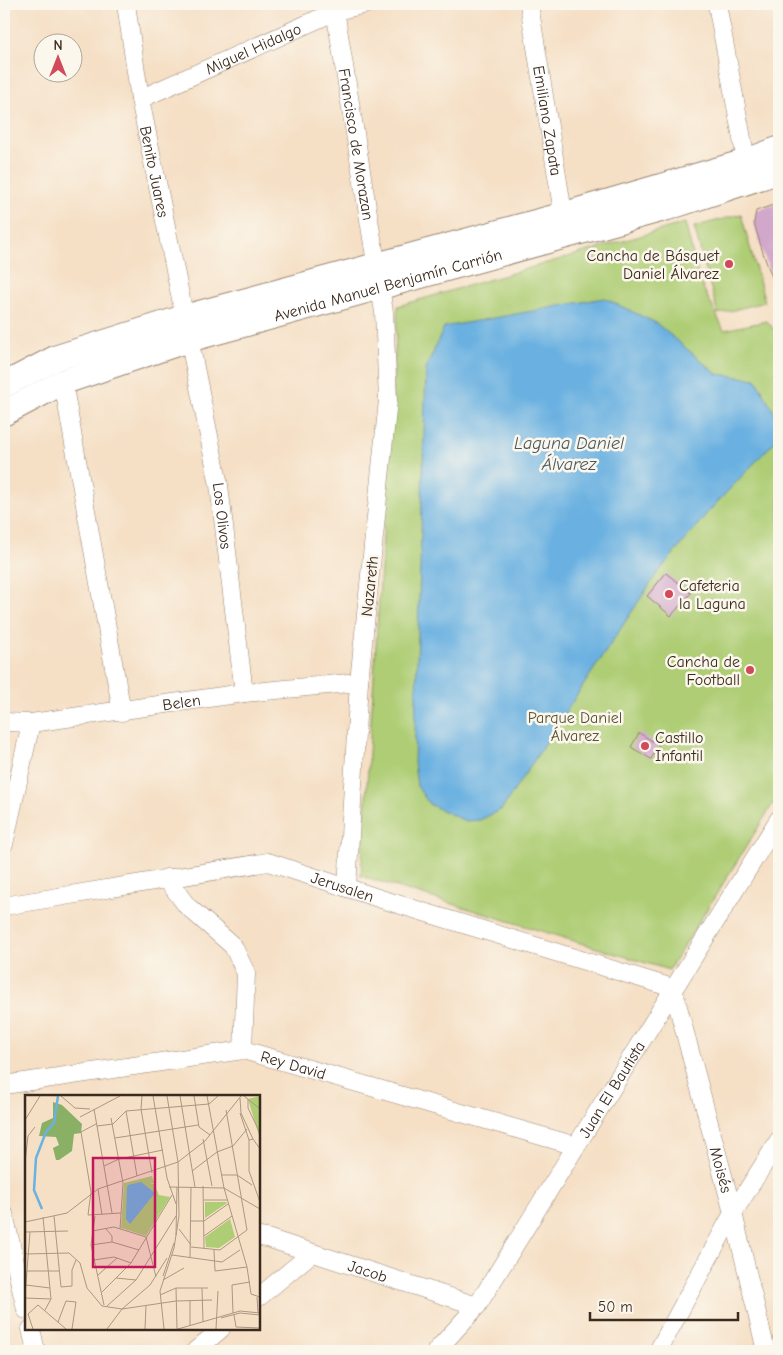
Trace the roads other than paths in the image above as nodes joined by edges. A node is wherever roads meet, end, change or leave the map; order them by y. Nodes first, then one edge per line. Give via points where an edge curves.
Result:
1 (126, 4) edge
2 (366, 4) edge
3 (528, 4) edge
4 (717, 4) edge
5 (335, 7) edge
6 (140, 99) junction
7 (779, 148) edge
8 (748, 172) junction
9 (779, 172) edge
10 (565, 225) junction
11 (378, 275) junction
12 (188, 328) junction
13 (63, 382) junction
14 (4, 385) edge
15 (4, 412) edge
16 (359, 682) junction
17 (244, 694) junction
18 (122, 712) junction
19 (4, 722) edge
20 (31, 724) junction
21 (779, 819) edge
22 (4, 844) edge
23 (166, 878) junction
24 (347, 888) junction
25 (4, 906) edge
26 (673, 988) junction
27 (243, 1050) junction
28 (4, 1085) edge
29 (779, 1140) edge
30 (576, 1146) junction
31 (734, 1213) junction
32 (4, 1214) edge
33 (260, 1237) edge
34 (312, 1253) junction
35 (22, 1274) edge
36 (260, 1296) edge
37 (25, 1301) edge
38 (477, 1306) junction
39 (31, 1330) edge
40 (220, 1330) edge
41 (36, 1351) edge
42 (195, 1351) edge
43 (436, 1351) edge
44 (658, 1351) edge
45 (766, 1351) edge

1 - 6 street, Benito Juares
2 - 5 street, Miguel Hidalgo
3 - 10 street, Emiliano Zapata
4 - 8 street
5 - 6 street, Miguel Hidalgo
5 - 11 street, Francisco de Morazan
6 - 12 street, Benito Juares
7 - 8 main road, Avenida Manuel Benjamín Carrión
8 - 9 main road, Avenida Manuel Benjamín Carrión
8 - 10 main road, Avenida Manuel Benjamín Carrión
10 - 11 main road, Avenida Manuel Benjamín Carrión
11 - 12 main road, Avenida Manuel Benjamín Carrión
11 - 16 street, Nazareth via 384,312 388,400
12 - 13 main road, Avenida Manuel Benjamín Carrión
12 - 14 main road, Avenida Manuel Benjamín Carrión via 56,358
12 - 17 street, Los Olivos via 219,485
13 - 15 main road, Avenida Manuel Benjamín Carrión
13 - 18 street
16 - 17 street, Belen
16 - 24 street, Nazareth
17 - 18 street, Belen
18 - 20 street, Belen
19 - 20 street, Belen
20 - 22 street
21 - 26 street, Juan El Bautista
23 - 24 street, Jerusalen via 268,862
23 - 25 street, Jerusalen
23 - 27 street via 187,906 233,946 246,973
24 - 26 street, Jerusalen
26 - 30 street, Juan El Bautista
26 - 31 street, Moisés
27 - 28 street, Rey David
27 - 30 street, Rey David
29 - 31 street
30 - 38 street, Juan El Bautista
31 - 44 street
31 - 45 street, Moisés
32 - 35 street
33 - 34 street, Jacob
34 - 36 street
34 - 38 street, Jacob
35 - 37 street
38 - 43 street, Juan El Bautista
39 - 41 street
40 - 42 street

